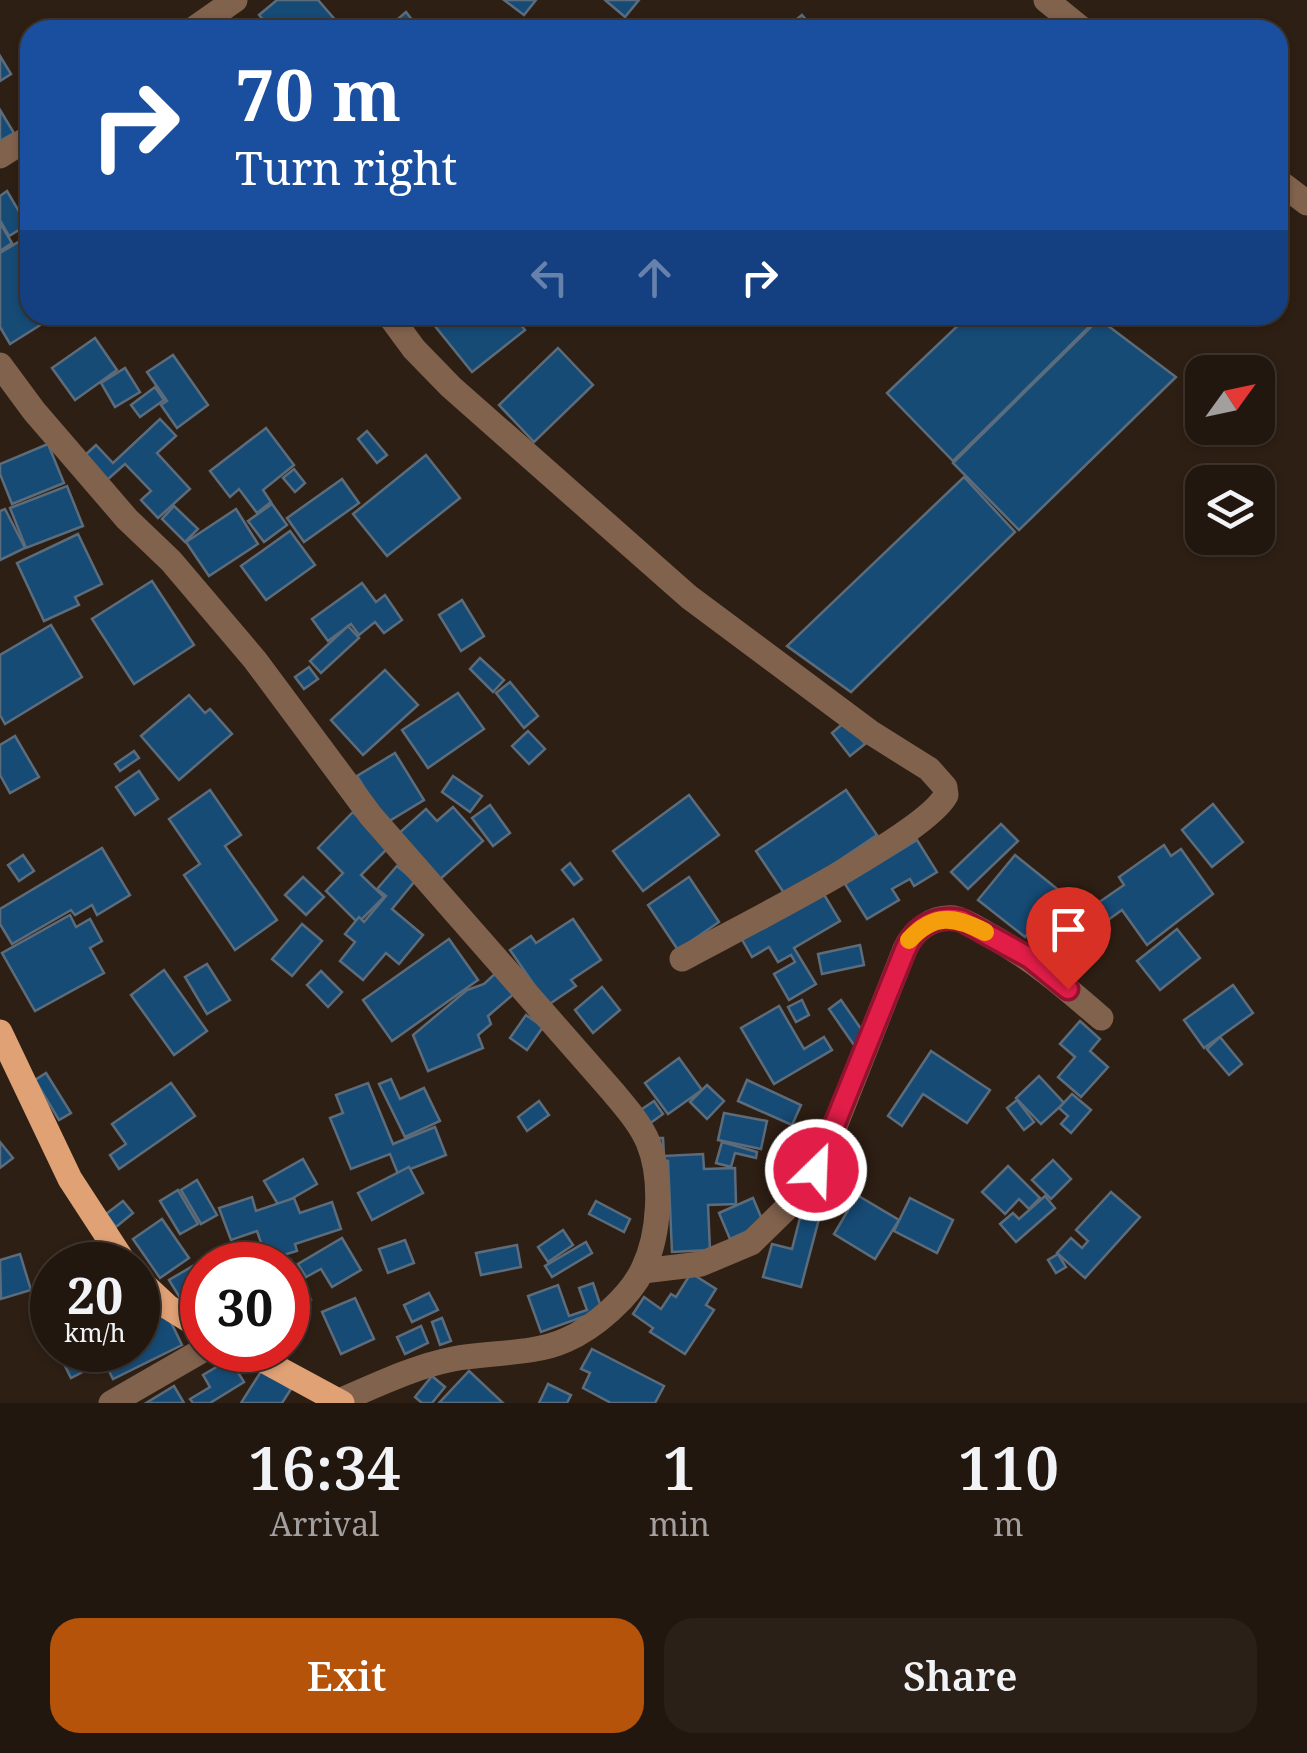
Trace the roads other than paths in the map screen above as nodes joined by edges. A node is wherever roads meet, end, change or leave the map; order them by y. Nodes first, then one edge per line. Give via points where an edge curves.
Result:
1 (235, 0) edge
2 (1046, 0) edge
3 (206, 20) edge
4 (1071, 20) edge
5 (397, 325) edge
6 (0, 365) edge
7 (682, 959) dead end
8 (1101, 1018) dead end
9 (0, 1032) edge
10 (111, 1242) edge
11 (643, 1271) junction
12 (160, 1300) edge
13 (180, 1314) edge
14 (180, 1364) edge
15 (285, 1372) edge
16 (340, 1402) edge
17 (111, 1403) edge

1 - 3 street
2 - 4 street
5 - 7 street via 451,386 689,597 929,768 944,787 938,807 877,851
6 - 11 street via 126,519 255,660 371,816 639,1124 654,1166 656,1202
8 - 11 street via 1030,958 980,930 950,918 929,922 910,939 804,1190 750,1243 701,1264
9 - 10 main road via 70,1178
11 - 16 street via 606,1316 562,1342 451,1359
12 - 13 main road
14 - 17 street
15 - 16 main road

